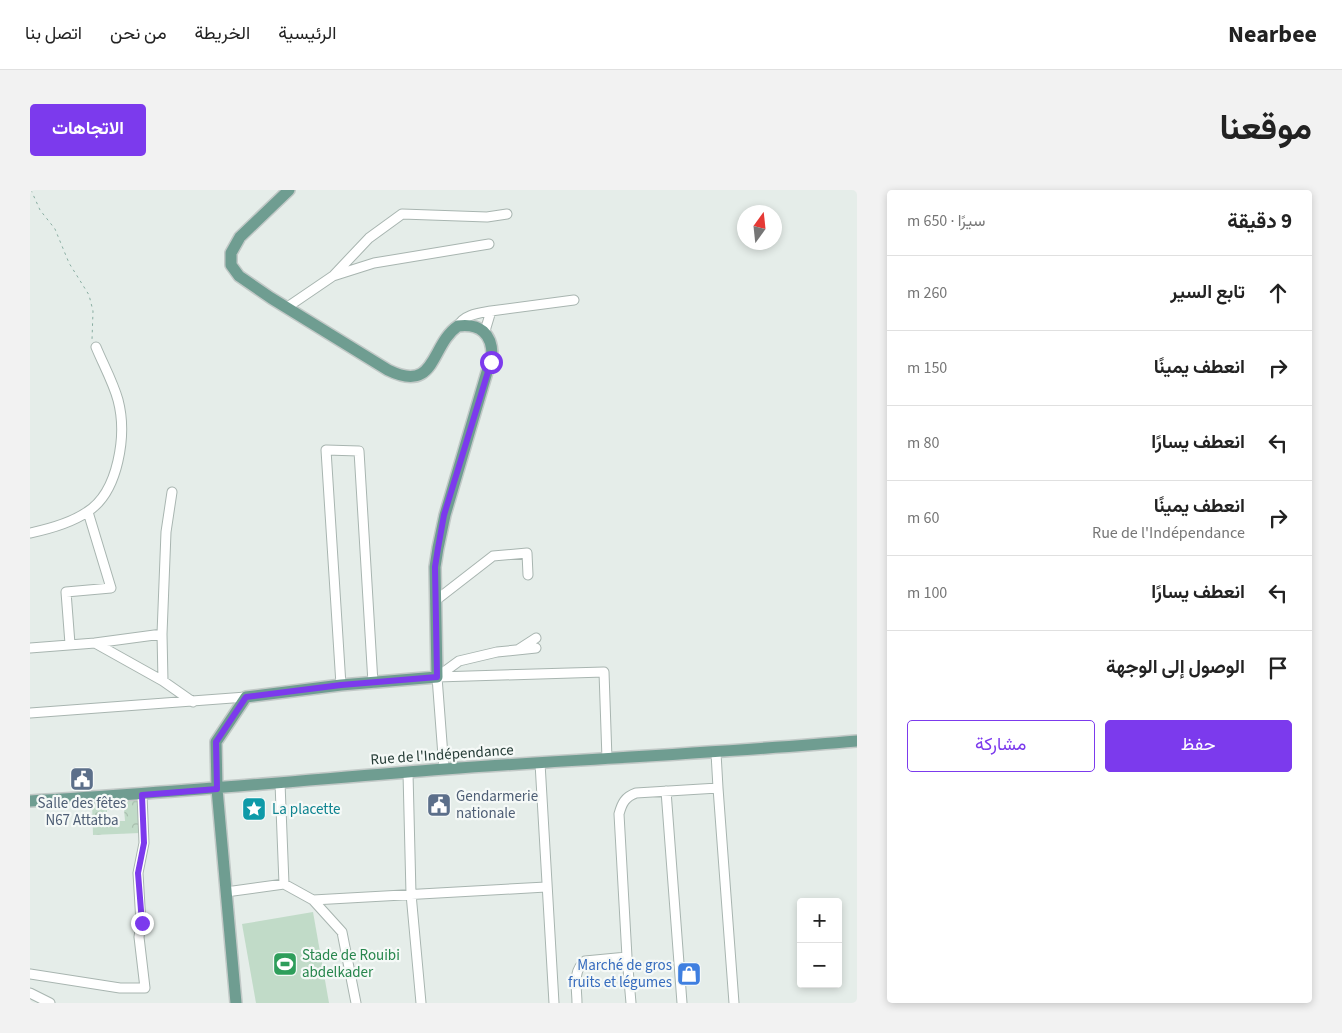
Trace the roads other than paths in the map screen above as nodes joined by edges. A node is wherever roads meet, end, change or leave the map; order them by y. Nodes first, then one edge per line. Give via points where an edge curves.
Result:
1 (289, 190) edge
2 (507, 214) dead end
3 (490, 244) dead end
4 (333, 276) junction
5 (574, 300) dead end
6 (286, 308) junction
7 (491, 311) junction
8 (458, 326) junction
9 (485, 331) junction
10 (96, 347) road end
11 (172, 492) dead end
12 (88, 512) junction
13 (30, 533) edge
14 (528, 575) dead end
15 (435, 601) junction
16 (162, 634) junction
17 (536, 638) dead end
18 (94, 643) junction
19 (70, 644) junction
20 (30, 648) edge
21 (536, 648) dead end
22 (518, 650) junction
23 (437, 677) junction
24 (163, 682) junction
25 (372, 683) junction
26 (341, 685) junction
27 (246, 697) junction
28 (193, 702) junction
29 (30, 713) edge
30 (857, 742) edge
31 (716, 753) junction
32 (607, 759) junction
33 (540, 763) junction
34 (444, 769) junction
35 (408, 773) junction
36 (280, 783) junction
37 (718, 788) junction
38 (217, 789) junction
39 (666, 791) junction
40 (142, 795) junction
41 (30, 801) edge
42 (284, 884) junction
43 (546, 887) junction
44 (226, 892) junction
45 (411, 894) junction
46 (313, 900) junction
47 (627, 957) junction
48 (30, 974) edge
49 (30, 994) edge
50 (50, 1003) edge
51 (236, 1003) edge
52 (356, 1003) edge
53 (421, 1003) edge
54 (554, 1003) edge
55 (577, 1003) edge
56 (631, 1003) edge
57 (682, 1003) edge
58 (734, 1003) edge

1 - 6 main road via 240,238 230,259 239,276
2 - 4 street via 487,218 402,214 369,238
3 - 4 street via 374,263
4 - 6 street
5 - 7 street
6 - 8 main road via 388,370 406,376 420,374 430,367 444,339
7 - 8 street via 470,316 460,321
7 - 9 street
8 - 9 main road via 472,326
9 - 15 main road via 492,343 491,362 444,515 435,567
10 - 12 street via 118,400 120,436 106,492
11 - 16 street via 166,532
12 - 13 street
12 - 19 street via 111,588 66,592
14 - 15 street via 527,553 493,556
15 - 23 main road
16 - 18 street
16 - 24 street
17 - 22 street
18 - 19 street
18 - 24 street
19 - 20 street
21 - 22 street
22 - 23 street via 458,661
23 - 25 main road
23 - 32 street via 604,672
23 - 34 street
24 - 28 street
25 - 26 main road
25 - 26 street via 359,451 326,450
26 - 27 main road
27 - 28 street
27 - 38 main road via 216,742
28 - 29 street
30 - 31 main road, Rue de l'Indépendance
31 - 32 main road, Rue de l'Indépendance
31 - 37 street
32 - 33 main road, Rue de l'Indépendance
33 - 34 main road, Rue de l'Indépendance
33 - 43 street
34 - 35 main road, Rue de l'Indépendance
35 - 36 main road, Rue de l'Indépendance
35 - 45 street
36 - 38 main road, Rue de l'Indépendance
36 - 42 street
37 - 39 street
37 - 58 street
38 - 40 main road, Rue de l'Indépendance
38 - 44 main road
39 - 47 street via 628,796 622,802 619,814
39 - 57 street
40 - 41 main road, Rue de l'Indépendance
40 - 48 street via 144,843 138,873 142,923 139,937 145,988 120,988
42 - 44 street
42 - 46 street
43 - 45 street
43 - 54 street
44 - 51 main road
45 - 46 street
45 - 53 street
46 - 52 street via 342,932
47 - 55 street via 585,961 580,965 576,972
47 - 56 street
49 - 50 street

